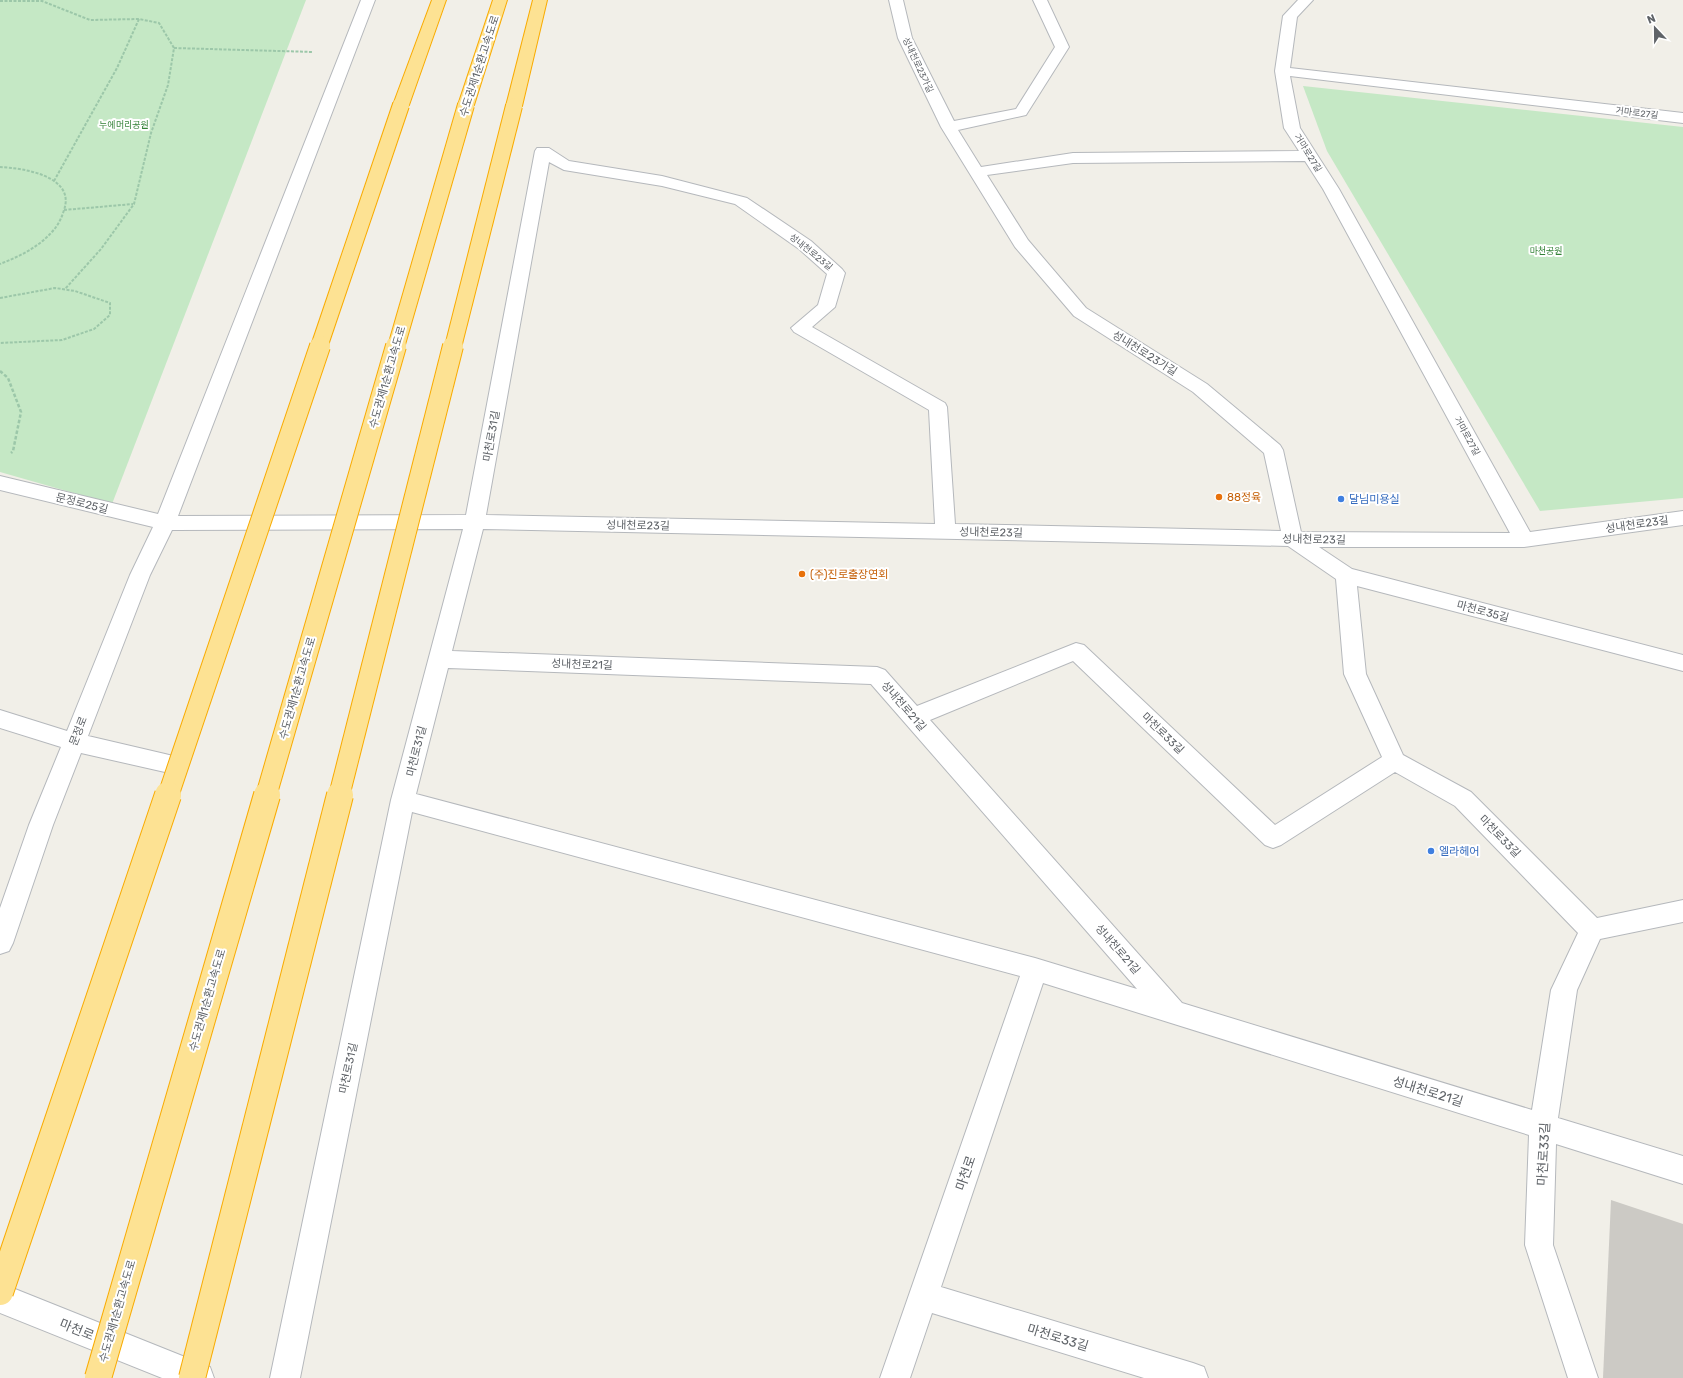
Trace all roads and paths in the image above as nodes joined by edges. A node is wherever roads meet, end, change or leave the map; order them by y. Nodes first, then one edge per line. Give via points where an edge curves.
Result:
1 (368, 0) edge
2 (439, 0) edge
3 (500, 0) edge
4 (540, 0) edge
5 (896, 0) edge
6 (1040, 0) edge
7 (1306, 0) edge
8 (0, 1) edge
9 (139, 19) junction
10 (174, 48) junction
11 (348, 53) junction
12 (1282, 71) junction
13 (1683, 118) edge
14 (949, 127) junction
15 (1310, 156) junction
16 (564, 165) joint
17 (0, 167) edge
18 (976, 172) junction
19 (54, 182) junction
20 (134, 204) junction
21 (64, 210) junction
22 (0, 264) edge
23 (65, 289) junction
24 (0, 298) edge
25 (0, 344) edge
26 (0, 371) edge
27 (9, 456) dead end
28 (0, 483) edge
29 (1683, 518) edge
30 (476, 522) junction
31 (165, 523) junction
32 (944, 532) junction
33 (1293, 538) junction
34 (1524, 540) junction
35 (1346, 575) junction
36 (440, 659) junction
37 (1683, 663) edge
38 (914, 717) junction
39 (0, 719) edge
40 (74, 742) junction
41 (1394, 761) junction
42 (165, 763) dead end
43 (403, 800) junction
44 (1683, 911) edge
45 (1592, 930) junction
46 (0, 943) edge
47 (1035, 969) junction
48 (1173, 1011) junction
49 (1543, 1126) junction
50 (1683, 1170) edge
51 (0, 1292) edge
52 (923, 1296) junction
53 (0, 1298) edge
54 (98, 1378) edge
55 (192, 1378) edge
56 (199, 1378) edge
57 (284, 1378) edge
58 (895, 1378) edge
59 (1193, 1378) edge
60 (1583, 1378) edge

1 - 11 street, 문정로
2 - 51 highway, bridge via 401,105
3 - 54 highway, 수도권제1순환고속도로, bridge via 466,105
4 - 55 highway, bridge
5 - 14 street, 성내천로23가길 via 905,38
6 - 14 street via 1062,46 1021,112
7 - 12 street via 1290,16
8 - 9 path via 42,1 90,20
9 - 10 path via 159,23
9 - 19 path via 117,68
10 - 11 path
10 - 20 path via 168,85 151,133
11 - 31 street, 문정로
12 - 13 street, 거마로27길
12 - 15 street, 거마로27길 via 1292,128
14 - 18 street, 성내천로23가길
15 - 18 street via 1073,158
15 - 34 street, 거마로27길 via 1331,189
16 - 30 street, 마천로31길 via 543,151
16 - 32 street, 성내천로23길 via 662,181 741,201 805,245 836,273 826,307 800,328 938,407
17 - 19 path via 18,167 43,174
18 - 33 street, 성내천로23가길 via 1021,243 1080,312 1200,388 1273,450
19 - 21 path via 60,186 66,202
20 - 21 path
20 - 23 path via 101,249
21 - 22 path via 61,221 44,240
23 - 24 path via 55,288
23 - 25 path via 110,303 110,315 94,330 62,340
26 - 27 path via 8,378 21,412 13,450
28 - 31 street, 문정로25길
29 - 34 street, 성내천로23길
30 - 31 street, 문정로25길
30 - 32 street, 성내천로23길
30 - 36 street, 마천로31길
31 - 40 street, 문정로 via 140,575
32 - 33 street, 성내천로23길
33 - 34 street, 성내천로23길
33 - 35 street, 마천로35길
35 - 37 street, 마천로35길
35 - 41 street via 1355,674
36 - 38 street, 성내천로21길 via 877,676
36 - 43 street, 마천로31길
38 - 41 street, 마천로33길 via 1076,650 1273,838
38 - 48 street, 성내천로21길
39 - 40 street
40 - 42 street
40 - 46 street, 문정로
41 - 45 street, 마천로33길 via 1463,799
43 - 47 street, 성내천로21길
43 - 57 street, 마천로31길
44 - 45 street
45 - 49 street, 마천로33길 via 1564,990
47 - 48 street, 성내천로21길
47 - 52 street, 마천로
48 - 49 street, 성내천로21길
49 - 50 street, 성내천로21길
49 - 60 street, 마천로33길 via 1539,1245
52 - 58 street, 마천로
52 - 59 street, 마천로33길
53 - 56 street, 마천로

